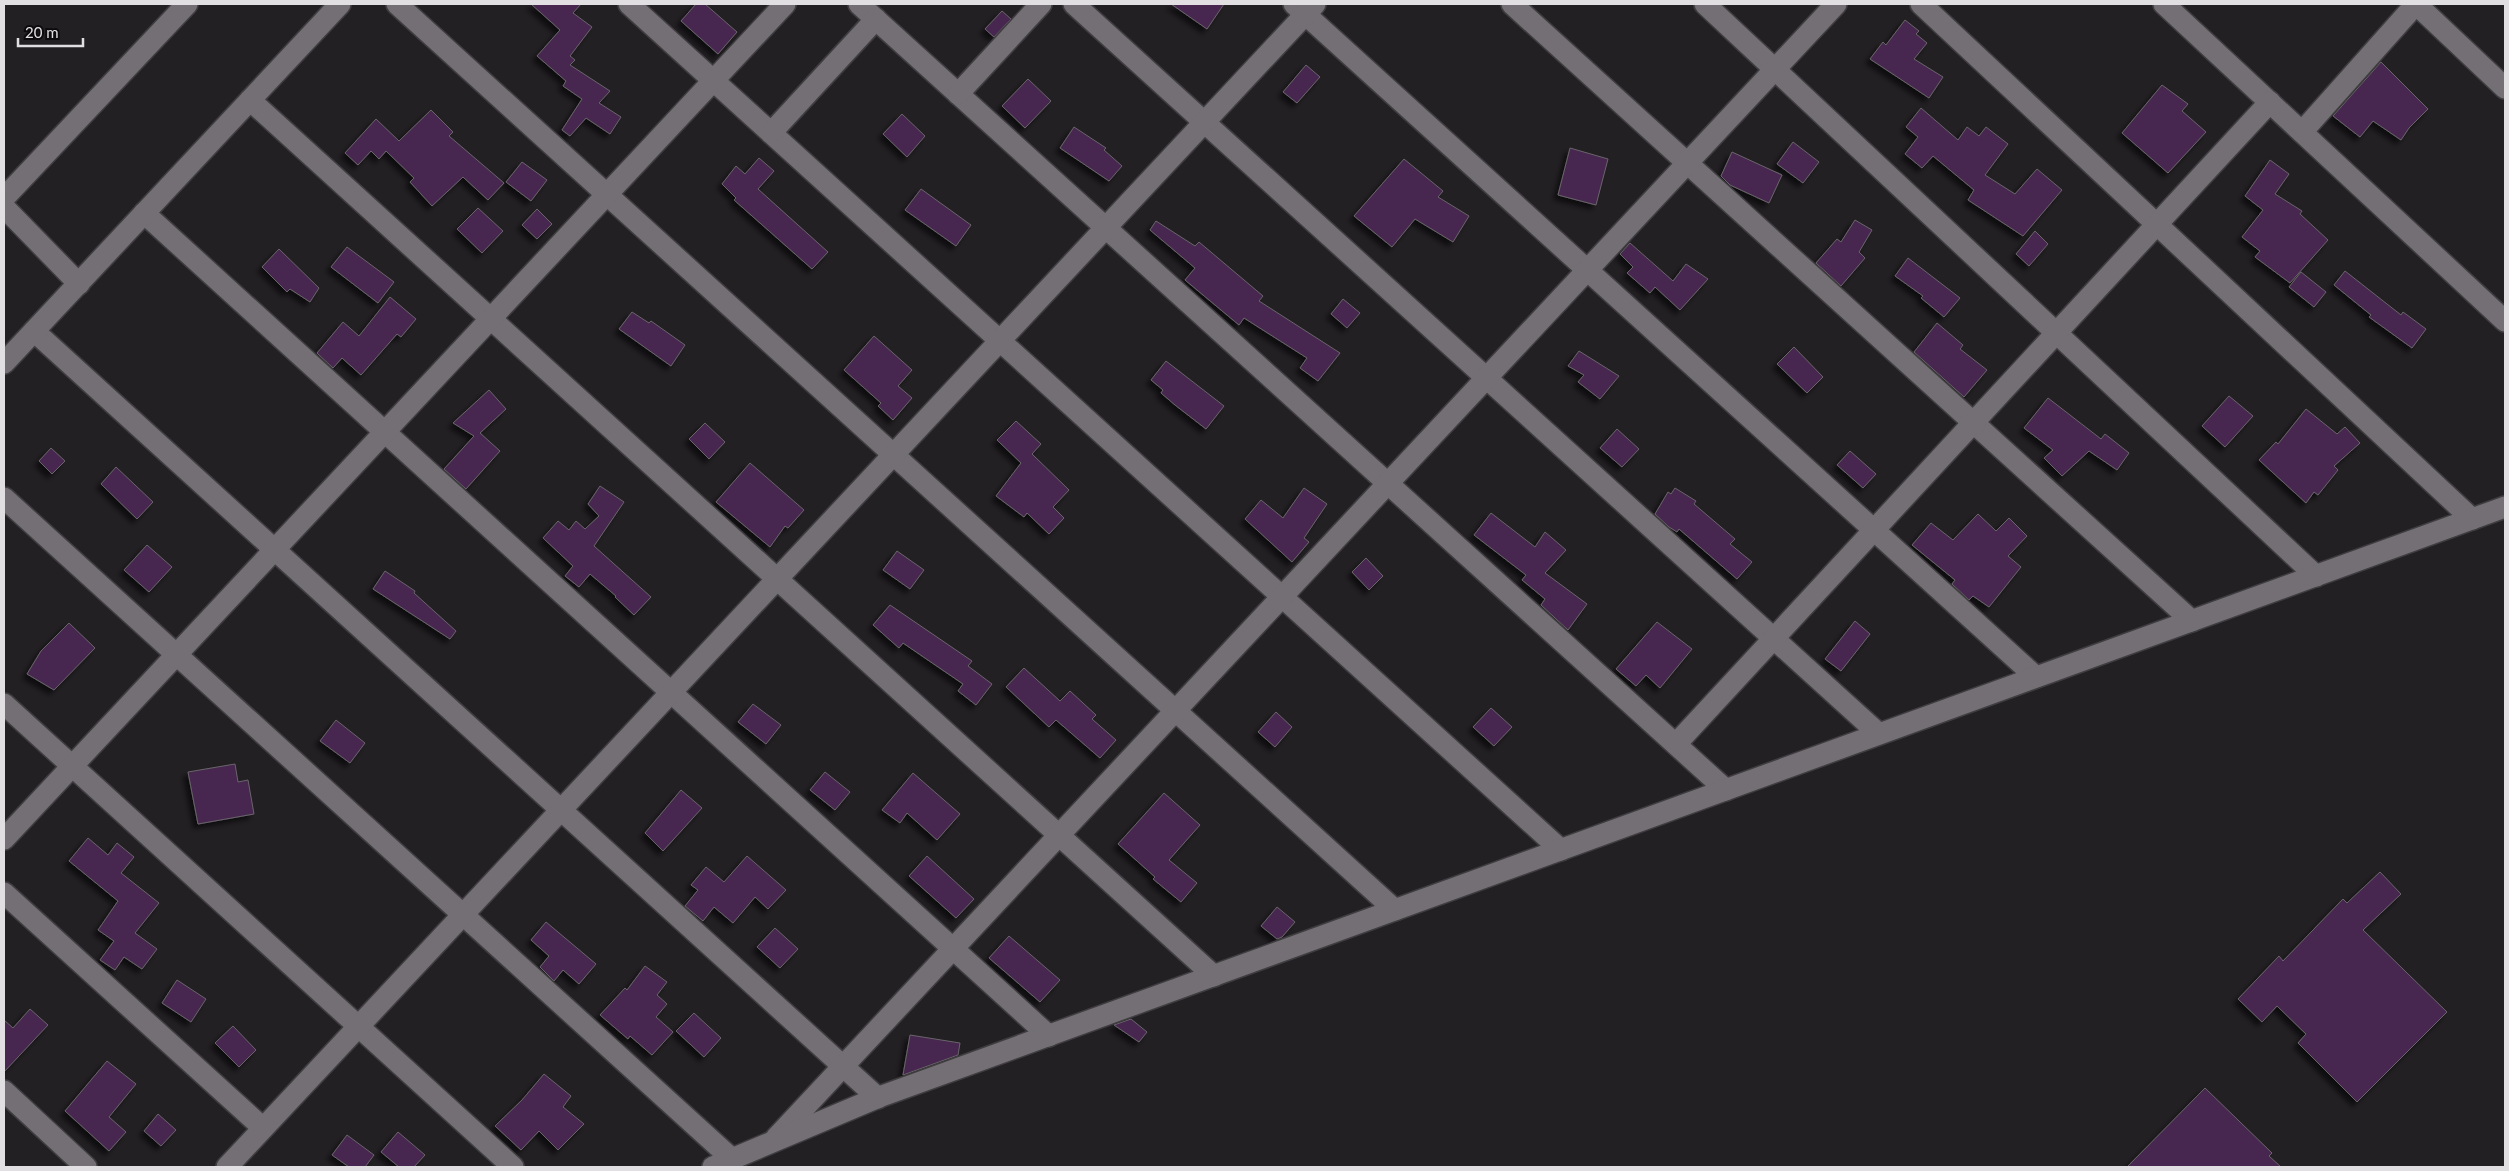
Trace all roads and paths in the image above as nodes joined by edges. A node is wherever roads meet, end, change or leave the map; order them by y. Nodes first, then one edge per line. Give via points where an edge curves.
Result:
1 (187, 4) edge
2 (340, 4) edge
3 (397, 4) edge
4 (629, 4) edge
5 (785, 4) edge
6 (859, 4) edge
7 (1041, 4) edge
8 (1074, 4) edge
9 (1512, 4) edge
10 (1704, 4) edge
11 (1836, 4) edge
12 (1921, 4) edge
13 (2164, 4) edge
14 (2416, 4) edge
15 (1305, 7) edge
16 (876, 19) junction
17 (1775, 70) junction
18 (713, 81) junction
19 (2505, 88) edge
20 (958, 94) junction
21 (250, 100) junction
22 (2270, 102) junction
23 (1204, 122) junction
24 (2302, 132) junction
25 (771, 133) junction
26 (1687, 163) junction
27 (606, 194) junction
28 (4, 198) edge
29 (4, 207) edge
30 (144, 213) junction
31 (2157, 224) junction
32 (1106, 228) junction
33 (1588, 270) junction
34 (78, 284) junction
35 (490, 319) junction
36 (2505, 321) edge
37 (34, 331) junction
38 (2056, 333) junction
39 (1000, 341) junction
40 (4, 363) edge
41 (1487, 378) junction
42 (1974, 423) junction
43 (384, 432) junction
44 (893, 455) junction
45 (1388, 483) junction
46 (4, 498) edge
47 (2505, 507) edge
48 (2472, 520) junction
49 (1874, 530) junction
50 (274, 550) junction
51 (2316, 576) junction
52 (777, 579) junction
53 (1282, 597) junction
54 (2192, 621) junction
55 (1774, 639) junction
56 (176, 655) junction
57 (2036, 677) junction
58 (671, 693) junction
59 (4, 704) edge
60 (1175, 711) junction
61 (1879, 734) junction
62 (1676, 744) junction
63 (72, 766) junction
64 (1726, 790) junction
65 (561, 810) junction
66 (1059, 835) junction
67 (4, 839) edge
68 (1561, 850) junction
69 (4, 893) edge
70 (1395, 910) junction
71 (463, 915) junction
72 (953, 948) junction
73 (1214, 976) junction
74 (359, 1027) junction
75 (1049, 1036) junction
76 (843, 1066) junction
77 (4, 1091) edge
78 (878, 1098) junction
79 (264, 1128) junction
80 (772, 1143) junction
81 (722, 1163) edge
82 (86, 1167) edge
83 (227, 1167) edge
84 (513, 1167) edge

1 - 28 street
2 - 21 street
3 - 27 street
4 - 18 street
5 - 18 street
6 - 16 street
7 - 20 street
8 - 23 street
9 - 26 street
10 - 17 street
11 - 17 street
12 - 31 street
13 - 22 street
14 - 19 street
14 - 24 street
15 - 23 street
15 - 33 street
16 - 20 street
16 - 25 street
17 - 26 street
17 - 38 street
18 - 25 street
18 - 27 street
20 - 32 street
21 - 30 street
21 - 35 street
22 - 24 street
22 - 31 street
23 - 32 street
23 - 41 street
24 - 36 street
25 - 39 street
26 - 33 street
26 - 42 street
27 - 35 street
27 - 44 street
29 - 34 street
30 - 34 street
30 - 43 street
31 - 38 street
31 - 48 street
32 - 39 street
32 - 45 street
33 - 41 street
33 - 49 street
34 - 37 street
35 - 43 street
35 - 52 street
37 - 40 street
37 - 50 street
38 - 42 street
38 - 51 street
39 - 44 street
39 - 53 street
41 - 45 street
41 - 55 street
42 - 49 street
42 - 54 street
43 - 50 street
43 - 58 street
44 - 52 street
44 - 60 street
45 - 53 street
45 - 62 street
46 - 56 street
47 - 48 street
48 - 51 street
49 - 55 street
49 - 57 street
50 - 56 street
50 - 65 street
51 - 54 street
52 - 58 street
52 - 66 street
53 - 60 street
53 - 68 street
54 - 57 street
55 - 61 street
55 - 62 street
56 - 63 street
56 - 71 street
57 - 61 street
58 - 65 street
58 - 72 street
59 - 63 street
60 - 66 street
60 - 70 street
61 - 64 street
62 - 64 street
63 - 67 street
63 - 74 street
64 - 68 street
65 - 71 street
65 - 76 street
66 - 72 street
66 - 73 street
68 - 70 street
69 - 79 street
70 - 73 street
71 - 74 street
71 - 81 street
72 - 75 street
72 - 76 street
73 - 75 street
74 - 79 street
74 - 84 street
75 - 78 street
76 - 78 street
76 - 80 street
77 - 82 street
78 - 80 street
79 - 83 street
80 - 81 street

